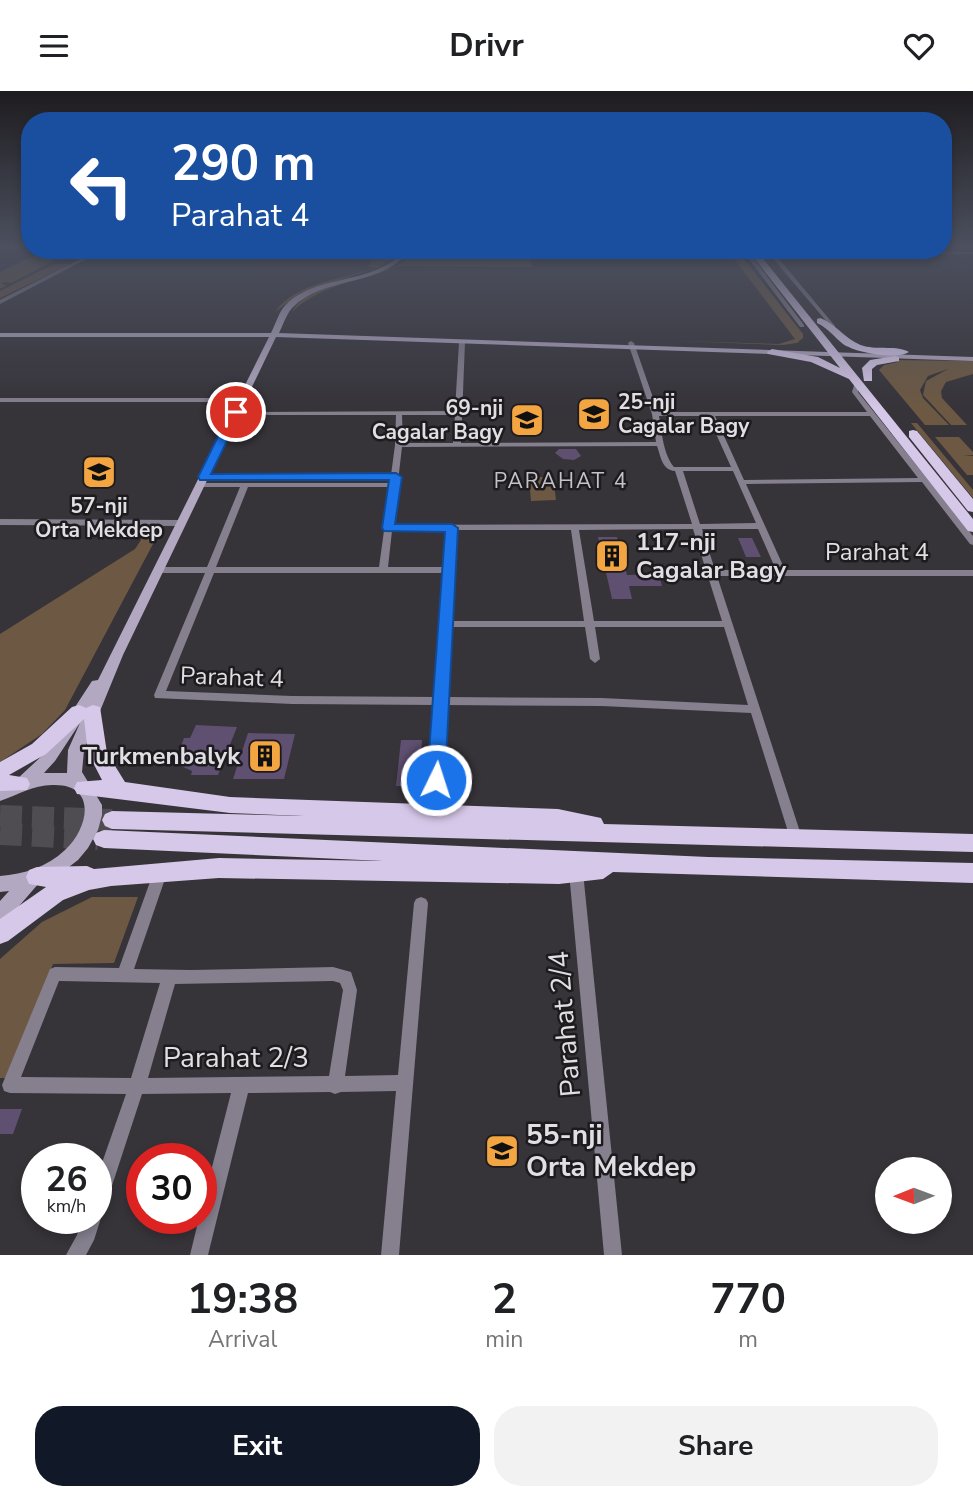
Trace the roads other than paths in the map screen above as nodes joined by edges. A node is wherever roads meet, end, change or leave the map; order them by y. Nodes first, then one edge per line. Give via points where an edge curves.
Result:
1 (299, 300) edge
2 (783, 300) edge
3 (796, 300) edge
4 (800, 300) edge
5 (286, 310) junction
6 (790, 310) joint
7 (812, 318) junction
8 (226, 333) junction
9 (275, 333) junction
10 (0, 334) edge
11 (332, 335) junction
12 (462, 342) junction
13 (631, 345) junction
14 (771, 350) junction
15 (840, 353) junction
16 (906, 355) junction
17 (973, 357) edge
18 (261, 363) junction
19 (860, 381) junction
20 (0, 400) edge
21 (9, 400) junction
22 (241, 400) junction
23 (0, 409) edge
24 (256, 413) dead end
25 (399, 413) junction
26 (458, 413) junction
27 (655, 414) junction
28 (711, 414) junction
29 (872, 414) junction
30 (660, 444) junction
31 (399, 445) junction
32 (457, 445) junction
33 (678, 468) junction
34 (735, 469) junction
35 (924, 480) junction
36 (202, 481) junction
37 (395, 481) junction
38 (741, 482) junction
39 (245, 485) junction
40 (973, 508) edge
41 (0, 521) edge
42 (182, 523) junction
43 (761, 526) junction
44 (575, 527) junction
45 (699, 527) junction
46 (388, 528) junction
47 (452, 528) junction
48 (973, 528) edge
49 (973, 542) edge
50 (159, 570) junction
51 (210, 570) junction
52 (383, 570) junction
53 (450, 570) junction
54 (712, 573) junction
55 (782, 573) junction
56 (973, 573) edge
57 (590, 623) junction
58 (446, 624) junction
59 (727, 624) junction
60 (595, 659) dead end
61 (440, 699) junction
62 (755, 709) junction
63 (86, 712) junction
64 (0, 771) edge
65 (436, 780) dead end
66 (14, 784) edge
67 (83, 787) junction
68 (119, 789) junction
69 (0, 794) edge
70 (649, 834) junction
71 (796, 838) junction
72 (973, 843) edge
73 (650, 864) junction
74 (576, 872) junction
75 (973, 873) edge
76 (111, 876) junction
77 (35, 877) junction
78 (158, 879) dead end
79 (0, 884) edge
80 (421, 903) dead end
81 (0, 914) edge
82 (0, 933) edge
83 (124, 975) junction
84 (170, 977) junction
85 (405, 1083) junction
86 (137, 1086) junction
87 (335, 1086) junction
88 (241, 1087) junction
89 (112, 1160) edge
90 (87, 1234) edge
91 (75, 1255) edge
92 (199, 1255) edge
93 (390, 1255) edge
94 (613, 1255) edge

1 - 5 main road
2 - 6 street
3 - 7 main road
4 - 7 main road
5 - 8 main road via 267,325
5 - 9 main road
5 - 11 main road via 290,325
6 - 7 main road
7 - 14 main road via 808,341
7 - 15 main road
7 - 16 main road via 833,327 854,345
8 - 9 main road
8 - 10 main road
8 - 18 main road via 257,341
9 - 11 main road
9 - 18 main road
11 - 12 main road
11 - 13 main road
11 - 18 main road via 286,342
12 - 13 main road
12 - 26 street
13 - 14 main road
13 - 27 street
14 - 15 main road
14 - 19 main road via 818,361
15 - 16 main road
15 - 19 main road
16 - 17 main road
16 - 19 main road via 874,362
18 - 22 main road
19 - 29 street via 855,392
19 - 40 main road
19 - 48 main road
20 - 21 street
21 - 22 street
21 - 23 street
22 - 36 main road
24 - 25 street
25 - 26 street
25 - 31 street
26 - 32 street
27 - 28 street
27 - 30 street
28 - 29 street
28 - 34 street
29 - 35 street
30 - 32 street
30 - 33 street via 667,465
31 - 32 street
31 - 37 street
33 - 34 street
33 - 45 street
34 - 38 street
35 - 38 street
35 - 49 street
36 - 37 street
36 - 39 street
36 - 42 main road
37 - 39 street
37 - 46 street
38 - 43 street
39 - 51 street
41 - 42 street
42 - 50 main road
43 - 45 street
43 - 55 street
44 - 45 street
44 - 47 street
44 - 57 street
45 - 54 street
46 - 47 street
46 - 52 street
47 - 53 street
50 - 51 street
50 - 63 main road
51 - 52 street
51 - 61 street, Parahat 4 via 159,695
52 - 53 street
53 - 58 street
54 - 55 street, Parahat 4
54 - 59 street
55 - 56 street, Parahat 4
57 - 58 street
57 - 59 street
57 - 60 street
58 - 61 street
59 - 62 street
61 - 62 street, Parahat 4
61 - 65 street
62 - 71 street
63 - 64 main road via 39,749
63 - 66 main road via 50,757
63 - 67 main road via 74,772
63 - 68 main road via 98,757
66 - 67 main road via 63,779
66 - 69 main road
67 - 68 main road
67 - 77 main road via 93,799 89,831 77,849
68 - 70 main road via 230,804 558,818
70 - 71 main road
70 - 73 main road via 108,829
71 - 72 main road
73 - 74 main road
73 - 75 main road
74 - 76 main road via 219,867
74 - 94 street, Parahat 2/4
76 - 77 main road
76 - 82 main road via 55,893
77 - 79 main road
77 - 81 main road
78 - 83 street
80 - 85 street
83 - 84 street, Parahat 2/3
83 - 86 street, Parahat 2/3 via 55,974 10,1085
84 - 86 street, Parahat 2/3
84 - 87 street, Parahat 2/3 via 346,977 350,990
85 - 87 street, Parahat 2/3
85 - 93 street
86 - 88 street, Parahat 2/3
86 - 89 street, Parahat 2/3
87 - 88 street, Parahat 2/3
88 - 92 street
90 - 91 street

